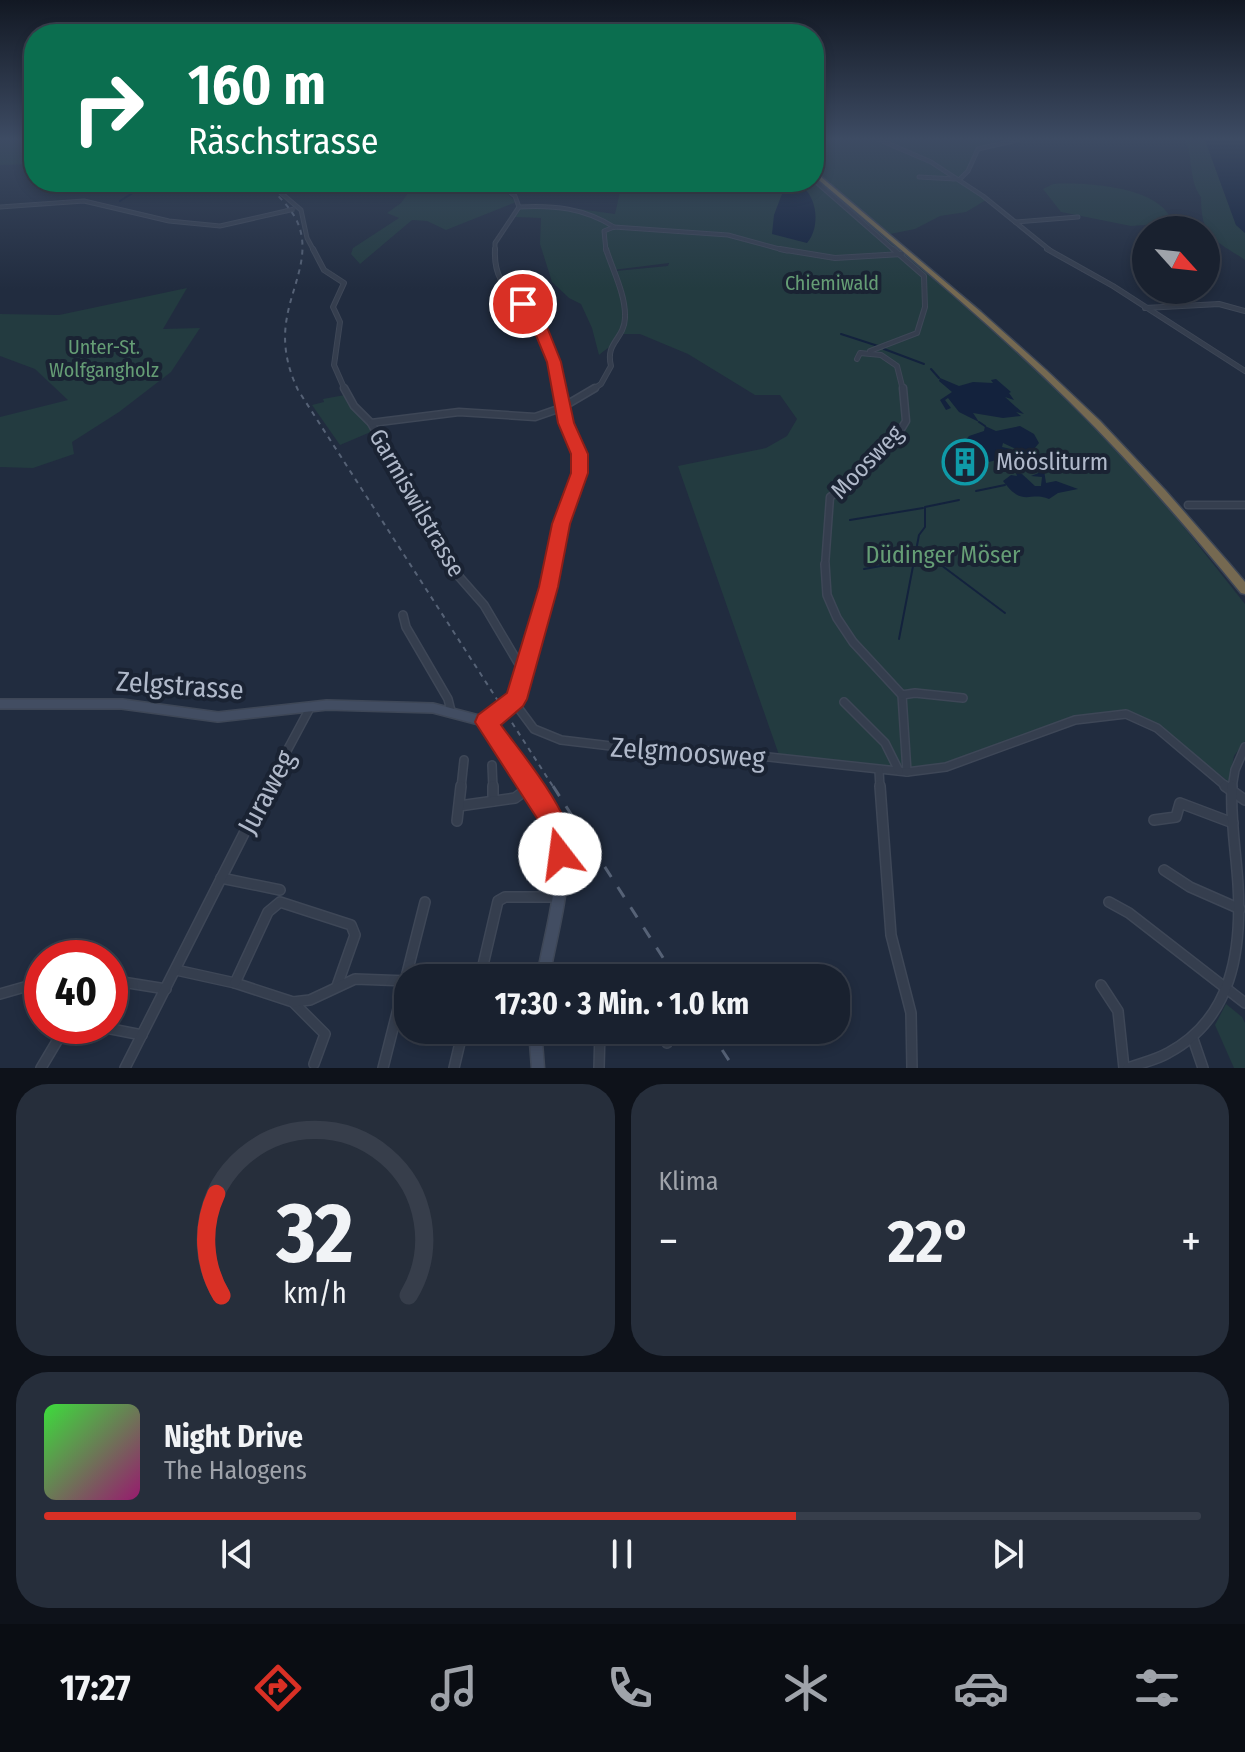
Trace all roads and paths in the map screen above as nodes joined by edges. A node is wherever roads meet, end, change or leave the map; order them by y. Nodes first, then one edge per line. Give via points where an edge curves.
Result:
1 (826, 190) edge
2 (834, 190) edge
3 (835, 190) edge
4 (971, 190) edge
5 (279, 192) edge
6 (510, 192) edge
7 (0, 207) edge
8 (519, 207) junction
9 (296, 208) junction
10 (1078, 217) dead end
11 (1015, 222) junction
12 (614, 227) junction
13 (902, 254) junction
14 (1145, 308) junction
15 (1245, 311) edge
16 (879, 350) junction
17 (857, 359) dead end
18 (1245, 371) edge
19 (564, 407) junction
20 (371, 423) junction
21 (1188, 505) dead end
22 (1245, 505) edge
23 (1245, 581) edge
24 (1245, 590) edge
25 (403, 615) dead end
26 (523, 671) junction
27 (902, 695) junction
28 (963, 698) dead end
29 (844, 702) dead end
30 (0, 704) edge
31 (311, 706) junction
32 (510, 706) junction
33 (451, 711) junction
34 (486, 722) junction
35 (1245, 747) edge
36 (464, 760) dead end
37 (492, 765) dead end
38 (879, 770) junction
39 (903, 772) junction
40 (530, 787) junction
41 (1232, 792) junction
42 (515, 798) junction
43 (1245, 800) edge
44 (493, 801) junction
45 (459, 806) junction
46 (516, 808) dead end
47 (1154, 820) dead end
48 (457, 821) dead end
49 (1233, 823) junction
50 (1164, 870) dead end
51 (221, 878) junction
52 (280, 890) dead end
53 (555, 897) junction
54 (425, 902) dead end
55 (1109, 902) dead end
56 (1240, 909) junction
57 (408, 964) edge
58 (483, 964) edge
59 (545, 964) edge
60 (176, 970) junction
61 (394, 981) edge
62 (128, 983) edge
63 (235, 983) junction
64 (339, 985) junction
65 (1101, 985) dead end
66 (24, 987) edge
67 (1227, 988) junction
68 (166, 989) junction
69 (0, 994) edge
70 (293, 1002) junction
71 (1245, 1003) edge
72 (394, 1029) edge
73 (128, 1032) edge
74 (142, 1035) junction
75 (1193, 1039) junction
76 (55, 1044) edge
77 (460, 1044) edge
78 (536, 1044) edge
79 (600, 1044) edge
80 (314, 1064) dead end
81 (41, 1068) edge
82 (127, 1068) edge
83 (383, 1068) edge
84 (454, 1068) edge
85 (538, 1068) edge
86 (599, 1068) edge
87 (912, 1068) edge
88 (1126, 1068) edge
89 (1203, 1068) edge

1 - 13 street
2 - 24 highway via 1068,394
3 - 23 highway via 1080,400
4 - 11 street
5 - 9 street
6 - 8 street
7 - 9 street, bridge via 84,201 169,221 220,226
8 - 12 street via 566,206
8 - 19 street via 495,243 494,268 538,322
9 - 20 street, Garmiswilstrasse via 324,269 344,283 333,305 340,322 334,365 354,406
10 - 11 street
11 - 14 street via 1047,249
12 - 13 street via 732,235 794,253 835,258
12 - 19 street via 605,230 602,241 624,296 622,332 608,353 611,366 601,384
13 - 16 street via 924,276 923,320 914,335
14 - 15 street via 1219,304
14 - 18 street
16 - 17 street via 860,353
16 - 27 street, Moosweg via 899,371 906,421 875,451 858,477 830,497 826,585 846,631
19 - 20 street via 529,418 459,412
19 - 26 street via 580,473 561,524 549,587
20 - 26 street, Garmiswilstrasse via 450,567 484,605
21 - 22 street
25 - 33 street
26 - 32 street
27 - 28 street
27 - 39 street
29 - 39 street via 885,743
30 - 31 street, Zelgstrasse via 122,704 218,717
31 - 33 street, Zelgstrasse
31 - 51 street, Juraweg
32 - 34 street, bridge
32 - 38 street, Zelgmoosweg via 534,729 561,740
33 - 34 street, Zelgstrasse
34 - 40 street
35 - 41 street
36 - 45 street
37 - 44 street
38 - 39 street, Zelgmoosweg
38 - 87 street via 891,935 911,1013
39 - 41 street, Zelgmoosweg via 946,767 1075,720 1115,713 1157,728
40 - 42 street
40 - 53 street via 559,838
41 - 43 street, Zelgmoosweg
41 - 49 street
42 - 44 street
42 - 46 street
44 - 45 street
45 - 48 street
47 - 49 street via 1176,817 1180,803
49 - 56 street
50 - 56 street
51 - 52 street
51 - 60 street, Juraweg
53 - 58 street via 498,901
53 - 59 street
54 - 57 street
55 - 67 street
56 - 67 street via 1238,946
60 - 63 street
60 - 68 street, Juraweg
61 - 64 street
62 - 68 street
63 - 64 street via 268,912 280,902 351,925 355,935
63 - 70 street
64 - 70 street via 310,1000
65 - 88 street via 1118,1011
66 - 69 street
67 - 71 street
67 - 75 street via 1206,1029
68 - 74 street, Juraweg
70 - 80 street via 325,1034
72 - 83 street
73 - 74 street
74 - 82 street, Juraweg
75 - 88 street
75 - 89 street
76 - 81 street
77 - 84 street
78 - 85 street
79 - 86 street

